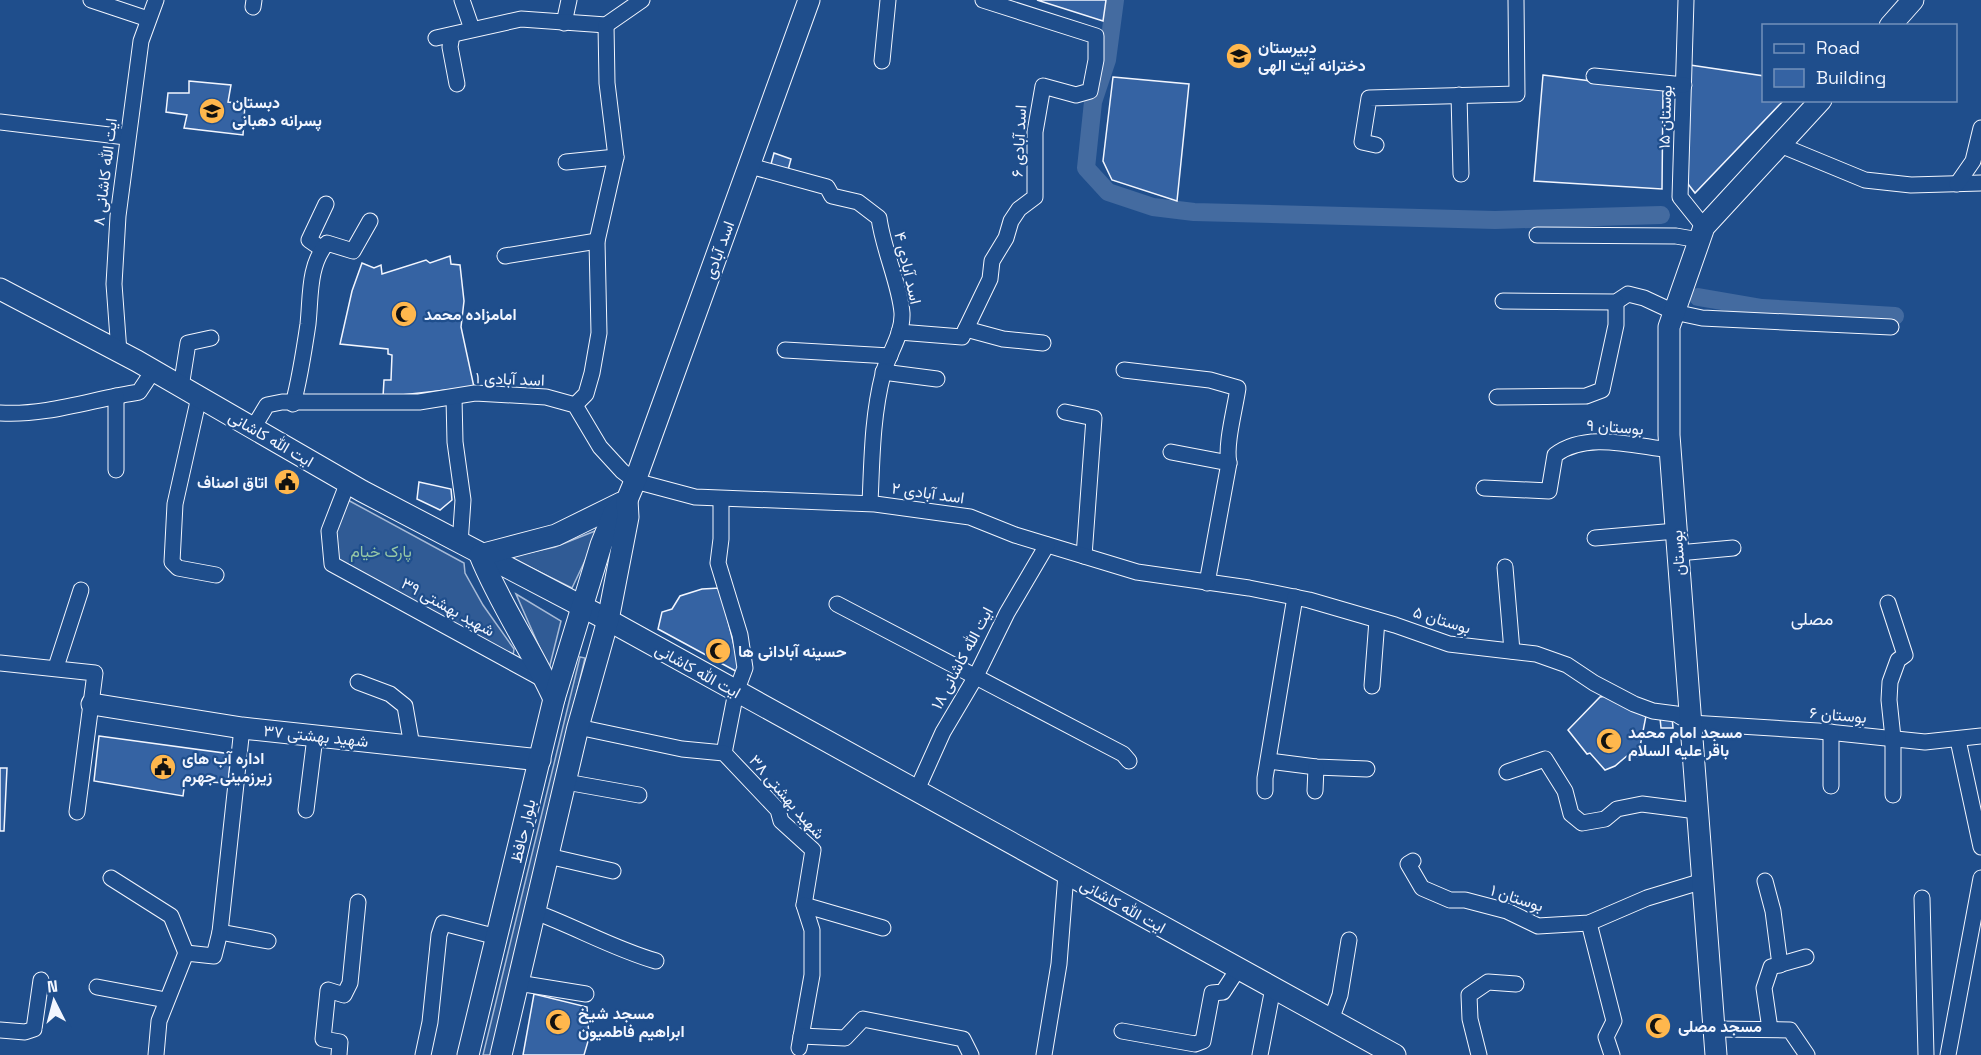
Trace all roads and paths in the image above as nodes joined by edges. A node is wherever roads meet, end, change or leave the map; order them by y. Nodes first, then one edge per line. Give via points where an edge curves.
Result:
1 (91, 0) edge
2 (156, 0) edge
3 (462, 0) edge
4 (570, 0) edge
5 (642, 0) edge
6 (809, 0) edge
7 (888, 0) edge
8 (983, 0) edge
9 (1516, 0) edge
10 (1686, 0) edge
11 (1913, 0) edge
12 (148, 19) junction
13 (564, 23) junction
14 (1892, 24) edge
15 (606, 25) junction
16 (472, 29) junction
17 (452, 35) junction
18 (436, 38) dead end
19 (882, 61) dead end
20 (1594, 76) dead end
21 (457, 84) dead end
22 (1684, 85) junction
23 (1459, 95) junction
24 (1819, 102) edge
25 (0, 123) edge
26 (1981, 128) edge
27 (126, 137) junction
28 (1376, 145) dead end
29 (1780, 145) junction
30 (616, 157) junction
31 (566, 162) dead end
32 (750, 166) junction
33 (1461, 174) dead end
34 (1981, 183) edge
35 (1957, 184) junction
36 (326, 204) dead end
37 (370, 222) dead end
38 (1537, 234) dead end
39 (1701, 234) junction
40 (597, 241) junction
41 (322, 249) junction
42 (505, 256) dead end
43 (0, 289) edge
44 (1503, 301) dead end
45 (1616, 303) junction
46 (1674, 312) junction
47 (1891, 327) dead end
48 (966, 329) junction
49 (899, 332) junction
50 (211, 338) dead end
51 (1043, 344) dead end
52 (785, 350) dead end
53 (119, 351) junction
54 (890, 356) junction
55 (153, 370) junction
56 (1124, 370) dead end
57 (883, 372) junction
58 (937, 379) dead end
59 (190, 392) junction
60 (116, 396) junction
61 (1497, 397) dead end
62 (454, 398) junction
63 (293, 404) junction
64 (575, 405) junction
65 (1065, 412) dead end
66 (0, 413) edge
67 (253, 428) junction
68 (1670, 450) junction
69 (1171, 452) dead end
70 (1229, 463) junction
71 (116, 470) dead end
72 (348, 482) junction
73 (1484, 488) dead end
74 (631, 490) junction
75 (721, 499) junction
76 (870, 503) junction
77 (1676, 531) junction
78 (1595, 538) dead end
79 (460, 544) junction
80 (1047, 545) junction
81 (1733, 548) dead end
82 (1678, 553) junction
83 (480, 555) junction
84 (1084, 556) junction
85 (1505, 567) dead end
86 (216, 575) dead end
87 (1208, 583) junction
88 (81, 590) dead end
89 (1295, 597) junction
90 (1888, 603) dead end
91 (837, 604) dead end
92 (581, 608) junction
93 (608, 620) junction
94 (1377, 620) junction
95 (1512, 651) junction
96 (0, 663) edge
97 (56, 667) junction
98 (975, 678) junction
99 (358, 682) dead end
100 (1372, 686) dead end
101 (550, 690) junction
102 (736, 692) junction
103 (92, 704) junction
104 (1691, 723) junction
105 (578, 727) junction
106 (242, 728) junction
107 (1831, 732) junction
108 (1981, 736) edge
109 (315, 737) junction
110 (1893, 738) junction
111 (1958, 740) junction
112 (412, 746) junction
113 (724, 753) junction
114 (540, 760) junction
115 (1129, 761) dead end
116 (1269, 761) junction
117 (1316, 767) junction
118 (1367, 769) dead end
119 (1507, 772) dead end
120 (566, 782) junction
121 (1831, 786) dead end
122 (1265, 791) dead end
123 (1315, 791) dead end
124 (916, 792) junction
125 (639, 795) dead end
126 (1893, 795) dead end
127 (306, 810) dead end
128 (1697, 811) junction
129 (78, 812) dead end
130 (1981, 847) edge
131 (548, 856) junction
132 (1413, 861) dead end
133 (613, 871) dead end
134 (1066, 874) junction
135 (111, 878) dead end
136 (1981, 878) edge
137 (1703, 881) junction
138 (1765, 881) dead end
139 (1922, 898) dead end
140 (1981, 901) edge
141 (358, 902) dead end
142 (804, 905) junction
143 (535, 912) junction
144 (1589, 923) junction
145 (883, 928) dead end
146 (220, 933) junction
147 (497, 936) junction
148 (1349, 940) dead end
149 (268, 941) dead end
150 (186, 953) junction
151 (1806, 957) dead end
152 (656, 961) dead end
153 (1780, 964) junction
154 (1238, 969) junction
155 (41, 980) dead end
156 (518, 982) junction
157 (1516, 984) dead end
158 (97, 987) dead end
159 (1273, 988) junction
160 (586, 994) dead end
161 (166, 1000) junction
162 (1331, 1020) junction
163 (1714, 1029) junction
164 (1770, 1029) junction
165 (0, 1030) edge
166 (1122, 1031) dead end
167 (156, 1055) edge
168 (339, 1055) edge
169 (423, 1055) edge
170 (468, 1055) edge
171 (501, 1055) edge
172 (971, 1055) edge
173 (1044, 1055) edge
174 (1260, 1055) edge
175 (1395, 1055) edge
176 (1479, 1055) edge
177 (1612, 1055) edge
178 (1716, 1055) edge
179 (1807, 1055) edge
180 (1926, 1055) edge
181 (1949, 1055) edge

1 - 12 street
2 - 12 street, ایت الله کاشانی ۸
3 - 16 street
4 - 13 street
5 - 15 street
6 - 32 main road, اسد آبادی
7 - 19 street
8 - 48 street, اسد آبادی ۶ via 1096,36 1096,60 1090,91 1076,94 1042,86 1035,132 1035,197 1011,221
9 - 23 street via 1517,94
10 - 22 street, بوستان ۱۵
11 - 14 main road
12 - 27 street, ایت الله کاشانی ۸
13 - 15 street
13 - 16 street via 520,19
15 - 30 street via 606,83
16 - 17 street
17 - 18 street
17 - 21 street via 450,47
20 - 22 street
22 - 39 street, بوستان ۱۵ via 1680,197
23 - 28 street via 1369,98 1362,142
23 - 33 street
24 - 29 main road, بوستان
25 - 27 street
26 - 35 street via 1973,161
27 - 53 street, ایت الله کاشانی ۸ via 114,250
29 - 35 street via 1865,180
29 - 39 main road, بوستان
30 - 31 street
30 - 40 street
32 - 49 street, اسد آبادی ۴ via 827,187 832,196 858,202 879,218 902,313
32 - 74 main road, اسد آبادی
34 - 35 street
36 - 41 street via 309,240
37 - 41 street via 353,251 327,243
38 - 39 street
39 - 46 main road, بوستان
40 - 42 street
40 - 64 street via 599,333 586,394
41 - 63 street via 312,274 305,346
43 - 53 main road, ایت الله کاشانی
44 - 45 street
45 - 46 street via 1628,294
45 - 61 street via 1616,325 1602,390 1586,396
46 - 47 street via 1733,321
46 - 68 main road, بوستان via 1669,327
48 - 49 street via 962,337
48 - 51 street
49 - 54 street, اسد آبادی ۴
50 - 59 street via 188,343
52 - 54 street
53 - 55 main road, ایت الله کاشانی
54 - 57 street, اسد آبادی ۴
55 - 59 main road, ایت الله کاشانی
55 - 60 street via 139,392
56 - 70 street via 1210,380 1238,388 1226,450
57 - 58 street
57 - 76 street, اسد آبادی ۴ via 875,416
59 - 67 main road, ایت الله کاشانی
59 - 86 street via 175,504 172,562 178,568
60 - 66 street via 77,405
60 - 71 street
62 - 63 street, اسد آبادی ۱
62 - 64 street, اسد آبادی ۱ via 475,393 526,395
62 - 79 street via 463,500
63 - 67 street, اسد آبادی ۱ via 267,405
64 - 74 street
65 - 84 street via 1094,418
67 - 72 main road, ایت الله کاشانی
68 - 73 street, بوستان ۹ via 1583,441 1555,455 1549,492
68 - 77 main road, بوستان
69 - 70 street
70 - 87 street
72 - 79 main road, ایت الله کاشانی
72 - 101 street, شهید بهشتی ۳۹ via 329,531 332,564
74 - 75 street, اسد آبادی ۲
74 - 83 main road via 556,535
74 - 92 main road, اسد آبادی via 614,513
74 - 93 main road, اسد آبادی
75 - 76 street, اسد آبادی ۲
75 - 102 street via 718,563 740,635 745,668
76 - 80 street, اسد آبادی ۲ via 970,517
77 - 78 street
77 - 82 main road, بوستان
79 - 83 main road, ایت الله کاشانی
80 - 84 street, اسد آبادی ۲
80 - 98 street, ایت الله کاشانی ۱۸
81 - 82 street
82 - 104 main road, بوستان
83 - 92 main road, ایت الله کاشانی
83 - 101 main road
84 - 87 street, اسد آبادی ۲ via 1137,572
85 - 95 street
87 - 89 street, بوستان ۵
88 - 97 street
89 - 94 street, بوستان ۵
89 - 116 street
90 - 110 street via 1905,656 1898,660 1890,682
91 - 98 street
92 - 93 main road, ایت الله کاشانی
92 - 101 main road, بلوار حافظ
93 - 102 main road, ایت الله کاشانی
93 - 105 main road, بلوار حافظ
94 - 95 street, بوستان ۵ via 1449,644
94 - 100 street
95 - 104 street, بوستان ۵ via 1536,654 1567,665 1613,694 1653,711 1677,714
96 - 97 street
97 - 103 street via 95,673
98 - 115 street via 1123,754
98 - 124 street, ایت الله کاشانی ۱۸ via 943,732
99 - 112 street via 390,694 405,706
101 - 114 main road, بلوار حافظ
102 - 113 street
102 - 124 main road, ایت الله کاشانی
103 - 106 main road, شهید بهشتی ۳۷
103 - 129 street
104 - 107 street, بوستان ۶
104 - 128 main road, بوستان
105 - 113 street, شهید بهشتی ۳۸ via 682,749
105 - 120 main road, بلوار حافظ
106 - 109 main road, شهید بهشتی ۳۷
106 - 146 street
107 - 110 street, بوستان ۶
107 - 121 street
108 - 111 street, بوستان ۶
109 - 112 main road, شهید بهشتی ۳۷
109 - 127 street
110 - 111 street, بوستان ۶ via 1925,742
110 - 126 street
111 - 130 street
112 - 114 main road, شهید بهشتی ۳۷
113 - 142 street, شهید بهشتی ۳۸ via 778,810 781,821 813,850
114 - 147 main road, بلوار حافظ
116 - 117 street
116 - 122 street
117 - 118 street
117 - 123 street
119 - 128 street via 1545,759 1565,791 1571,814 1582,823 1605,819 1617,809 1642,804
120 - 125 street
120 - 131 main road, بلوار حافظ
124 - 134 main road, ایت الله کاشانی
128 - 137 main road, بوستان
131 - 133 street
131 - 143 main road, بلوار حافظ
132 - 144 street, بوستان ۱ via 1408,864 1422,888 1450,900 1507,911 1538,926
134 - 154 main road, ایت الله کاشانی
134 - 173 street via 1059,963
135 - 150 street via 171,916
136 - 181 street
137 - 144 street, بوستان ۱ via 1647,898
137 - 163 main road, بوستان
138 - 153 street
139 - 180 street
140 - 181 street
141 - 168 street via 350,984 344,995 328,990 327,998 323,1039 340,1042
142 - 145 street
142 - 172 street, شهید بهشتی ۳۸ via 812,930 812,975 800,1042 845,1038 863,1020 963,1039
143 - 152 street via 625,952
143 - 156 main road, بلوار حافظ
144 - 177 street via 1614,1021 1606,1037
146 - 149 street
146 - 150 street via 213,956
147 - 169 street via 443,923
147 - 170 main road, بلوار حافظ
148 - 162 street via 1340,996
150 - 161 street
151 - 153 street
153 - 164 street via 1770,967 1764,988
154 - 159 main road, ایت الله کاشانی
154 - 166 street via 1223,992 1212,993 1203,1041 1194,1044
155 - 165 street via 34,1029
156 - 160 street
156 - 171 main road, بلوار حافظ
157 - 176 street via 1488,982 1469,995
158 - 161 street
159 - 162 main road, ایت الله کاشانی
159 - 174 street
161 - 167 street via 159,1021
162 - 175 main road, ایت الله کاشانی
163 - 164 street
163 - 178 main road, بوستان
164 - 179 street via 1790,1030

